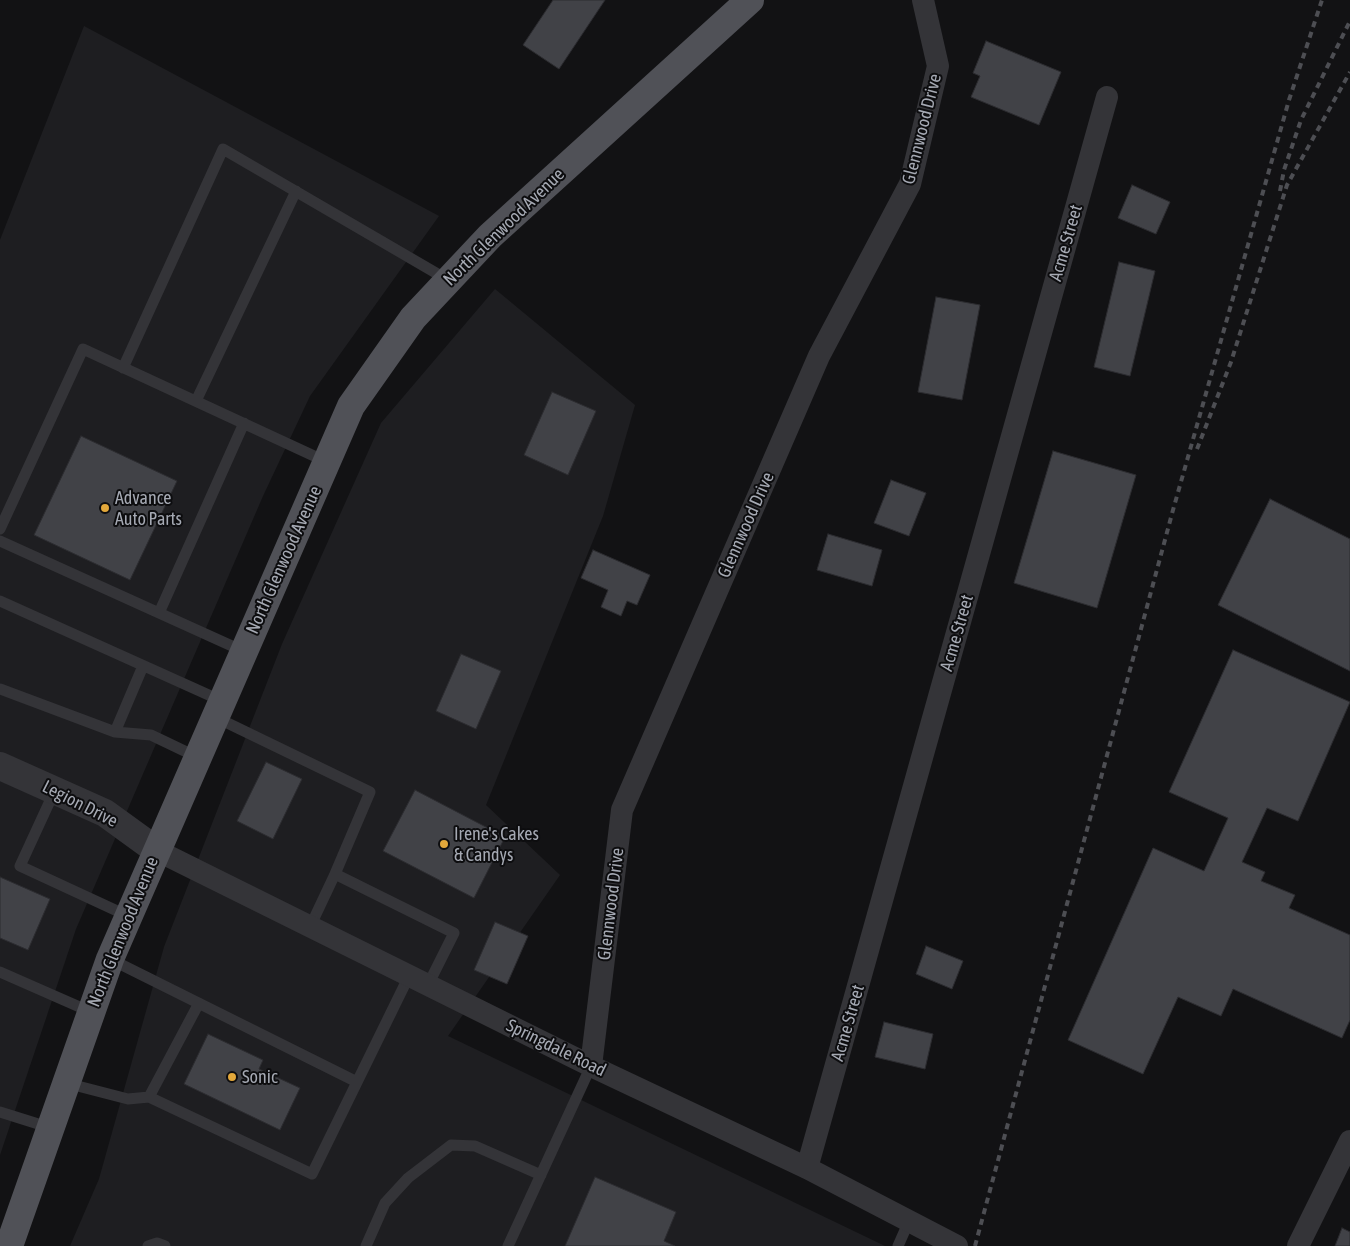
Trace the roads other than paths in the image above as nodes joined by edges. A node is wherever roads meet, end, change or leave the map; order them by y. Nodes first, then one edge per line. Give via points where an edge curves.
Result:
1 (750, 0) edge
2 (923, 0) edge
3 (1107, 97) dead end
4 (296, 191) junction
5 (448, 280) junction
6 (123, 368) junction
7 (196, 402) junction
8 (244, 423) junction
9 (327, 462) junction
10 (0, 529) edge
11 (0, 540) edge
12 (0, 601) edge
13 (159, 613) junction
14 (243, 651) junction
15 (143, 666) junction
16 (0, 689) edge
17 (218, 709) junction
18 (115, 732) junction
19 (197, 757) junction
20 (0, 766) edge
21 (55, 790) junction
22 (156, 850) junction
23 (335, 874) junction
24 (128, 916) junction
25 (310, 927) junction
26 (110, 958) junction
27 (0, 972) edge
28 (419, 981) junction
29 (199, 1003) junction
30 (91, 1012) junction
31 (591, 1066) junction
32 (357, 1082) junction
33 (66, 1083) junction
34 (149, 1097) junction
35 (0, 1112) edge
36 (50, 1128) junction
37 (1350, 1141) edge
38 (807, 1168) junction
39 (541, 1175) junction
40 (909, 1221) junction
41 (9, 1246) edge
42 (148, 1246) edge
43 (165, 1246) edge
44 (366, 1246) edge
45 (508, 1246) edge
46 (898, 1246) edge
47 (957, 1246) edge
48 (1298, 1246) edge

1 - 5 main road, North Glenwood Avenue via 490,236
2 - 31 street, Glennwood Drive via 938,66 910,184 819,356 622,810
3 - 38 street, Acme Street
4 - 5 lane
4 - 6 lane via 224,149
4 - 7 lane
5 - 9 main road, North Glenwood Avenue via 414,318 352,406
6 - 7 lane
6 - 10 lane via 83,349
7 - 8 lane
8 - 9 lane
8 - 13 lane
9 - 14 main road, North Glenwood Avenue
11 - 13 lane
12 - 15 lane
13 - 14 lane
14 - 17 main road, North Glenwood Avenue
15 - 17 lane
15 - 18 lane
16 - 18 lane
17 - 19 main road, North Glenwood Avenue
17 - 23 lane via 370,792
18 - 19 lane via 151,736
19 - 22 main road, North Glenwood Avenue
20 - 21 street, Legion Drive
21 - 22 street, Legion Drive via 105,813
21 - 24 lane via 20,866
22 - 24 main road, North Glenwood Avenue
22 - 25 street, Springdale Road
23 - 25 lane
23 - 28 lane via 454,933
24 - 26 main road, North Glenwood Avenue
25 - 28 street, Springdale Road
26 - 29 lane
26 - 30 main road, North Glenwood Avenue
27 - 30 lane
28 - 31 street, Springdale Road
28 - 32 lane
29 - 32 lane
29 - 34 lane
30 - 33 main road, North Glenwood Avenue
31 - 38 street, Springdale Road
31 - 39 lane
32 - 34 lane via 312,1174
33 - 34 lane via 128,1099
33 - 36 main road, North Glenwood Avenue
35 - 36 lane
36 - 41 main road, North Glenwood Avenue
37 - 48 street
38 - 40 street, Springdale Road
39 - 44 lane via 475,1146 451,1145 408,1178 385,1203
39 - 45 lane
40 - 46 lane
40 - 47 street, Springdale Road
42 - 43 lane via 157,1243

